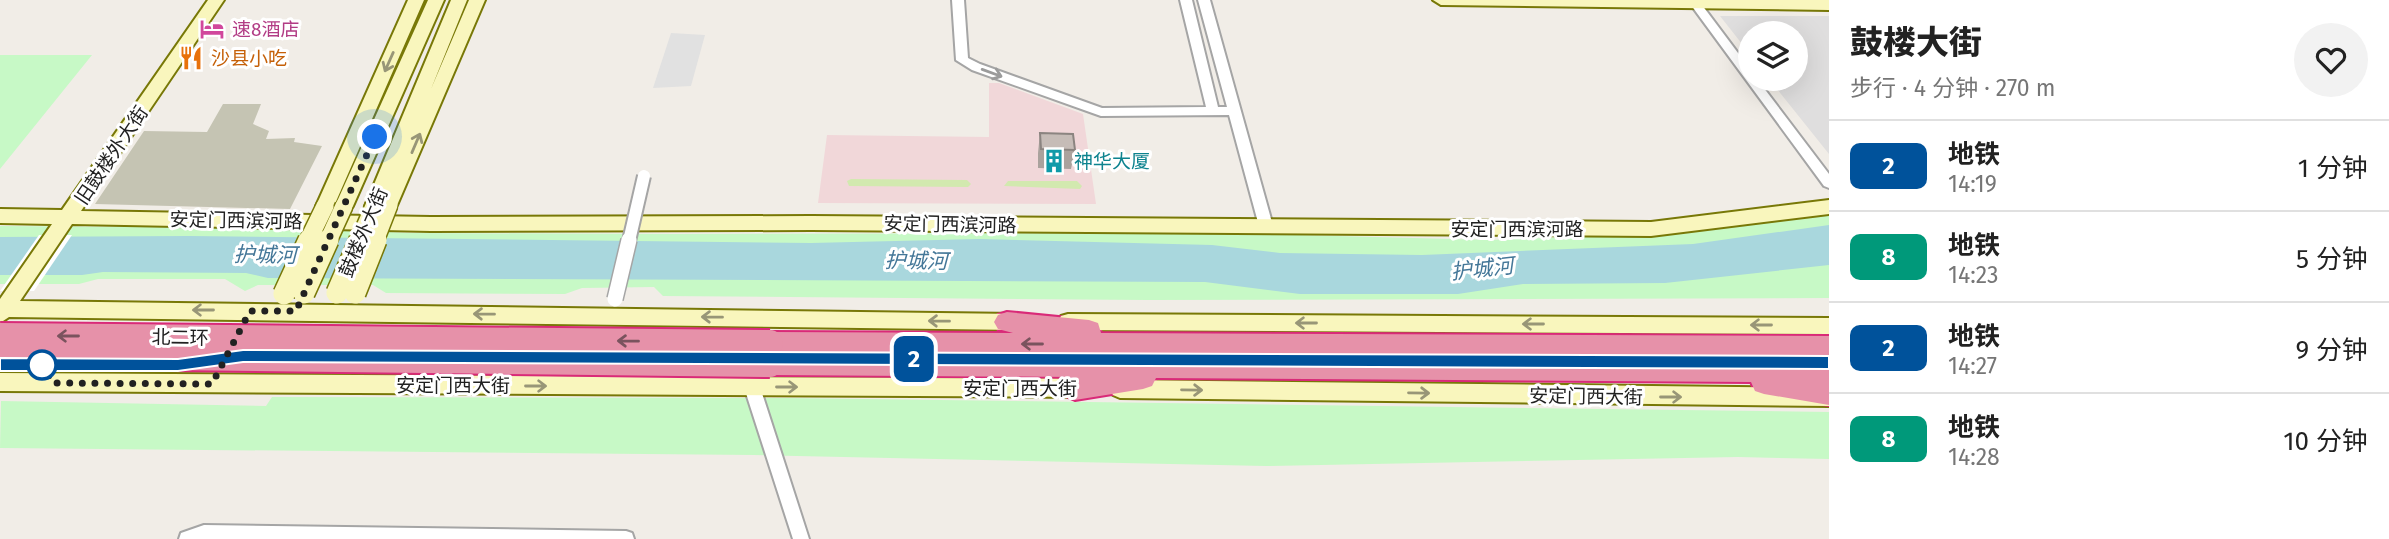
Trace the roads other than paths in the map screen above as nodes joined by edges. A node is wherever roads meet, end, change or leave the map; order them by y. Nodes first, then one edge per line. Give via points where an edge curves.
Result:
1 (216, 0) edge
2 (416, 0) edge
3 (436, 0) edge
4 (458, 0) edge
5 (477, 0) edge
6 (958, 0) edge
7 (1186, 0) edge
8 (1204, 0) edge
9 (1441, 0) edge
10 (1790, 2) edge
11 (1695, 3) junction
12 (1829, 5) edge
13 (1738, 61) edge
14 (1761, 91) edge
15 (1213, 110) junction
16 (1233, 111) junction
17 (644, 176) dead end
18 (1829, 183) edge
19 (381, 205) junction
20 (335, 206) junction
21 (1829, 208) edge
22 (0, 216) edge
23 (69, 216) junction
24 (1266, 226) junction
25 (290, 302) junction
26 (342, 302) junction
27 (614, 307) junction
28 (1, 311) edge
29 (250, 311) junction
30 (383, 312) junction
31 (1007, 321) junction
32 (1829, 326) edge
33 (0, 336) edge
34 (1829, 347) edge
35 (0, 355) edge
36 (1226, 356) junction
37 (1681, 370) junction
38 (1829, 371) edge
39 (0, 383) edge
40 (212, 384) junction
41 (240, 384) junction
42 (261, 384) junction
43 (305, 384) junction
44 (353, 385) junction
45 (752, 387) junction
46 (1074, 388) junction
47 (1829, 395) edge
48 (187, 539) edge
49 (626, 539) edge
50 (801, 539) edge

1 - 23 street, 旧鼓楼外大街
2 -> 20 street
3 - 20 street, 鼓楼外大街
4 - 19 street, 鼓楼外大街
19 -> 5 street, 鼓楼外大街
6 -> 15 street via 962,60 976,67 1101,112
7 - 15 street
8 - 16 street
9 - 11 street
10 - 11 street
10 - 12 street
11 - 13 street
14 - 18 street
15 - 16 street
16 - 24 street
17 - 27 street, bridge
19 - 26 street, 鼓楼外大街, bridge
20 - 25 street, bridge
21 - 24 street, 安定门西滨河路 via 1651,229
22 - 23 street, 安定门西滨河路
23 - 24 street, 安定门西滨河路 via 431,224
23 - 28 street, 旧鼓楼外大街
25 - 26 street
25 - 29 street
25 - 41 street
25 - 42 street
26 - 30 street
26 - 43 street, 鼓楼外大街
27 -> 30 street
31 -> 27 street
29 -> 28 street
29 - 40 street
30 - 44 street
32 -> 31 street
31 - 36 highway
36 -> 33 highway, 北二环, bridge
34 - 36 highway, 北二环
35 - 36 highway, 北二环, bridge via 770,364
36 - 37 highway, 北二环
36 - 46 highway
37 - 38 highway, 北二环
37 - 47 highway
39 - 40 street, 安定门西大街
40 - 41 street, 安定门西大街
41 - 42 street, 安定门西大街
42 - 43 street, 安定门西大街
43 - 44 street, 安定门西大街
44 -> 45 street, 安定门西大街
45 -> 46 street, 安定门西大街
45 - 50 street
46 -> 47 street, 安定门西大街
48 - 49 street via 204,533

